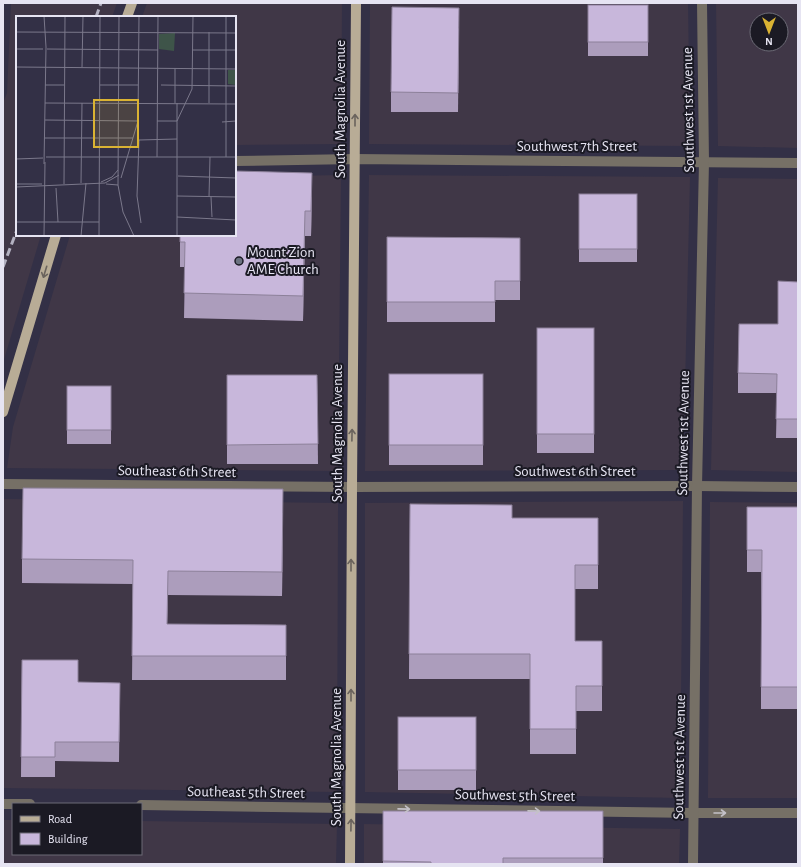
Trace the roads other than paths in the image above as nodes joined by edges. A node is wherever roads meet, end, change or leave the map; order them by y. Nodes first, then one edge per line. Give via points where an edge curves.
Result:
1 (132, 3) edge
2 (356, 3) edge
3 (702, 3) edge
4 (127, 16) edge
5 (355, 159) junction
6 (236, 161) edge
7 (704, 162) junction
8 (798, 163) edge
9 (56, 236) edge
10 (3, 412) edge
11 (3, 484) edge
12 (697, 486) junction
13 (352, 487) junction
14 (798, 488) edge
15 (142, 805) edge
16 (351, 808) junction
17 (694, 813) junction
18 (798, 813) edge
19 (350, 864) edge
20 (693, 864) edge

1 - 4 main road
5 -> 2 main road, South Magnolia Avenue
3 - 7 street, Southwest 1st Avenue
5 - 6 street, Southwest 7th Street
5 - 7 street, Southwest 7th Street
13 -> 5 main road, South Magnolia Avenue
7 - 8 street, Southwest 7th Street
7 - 12 street, Southwest 1st Avenue
9 -> 10 main road
11 - 13 street, Southeast 6th Street
12 - 13 street, Southwest 6th Street
12 - 14 street, Southwest 6th Street
12 - 17 street, Southwest 1st Avenue
16 -> 13 main road, South Magnolia Avenue
15 - 16 street, Southeast 5th Street
16 -> 17 street, Southwest 5th Street
19 -> 16 main road, South Magnolia Avenue
17 -> 18 street, Southwest 5th Street
17 - 20 street, Southwest 1st Avenue

